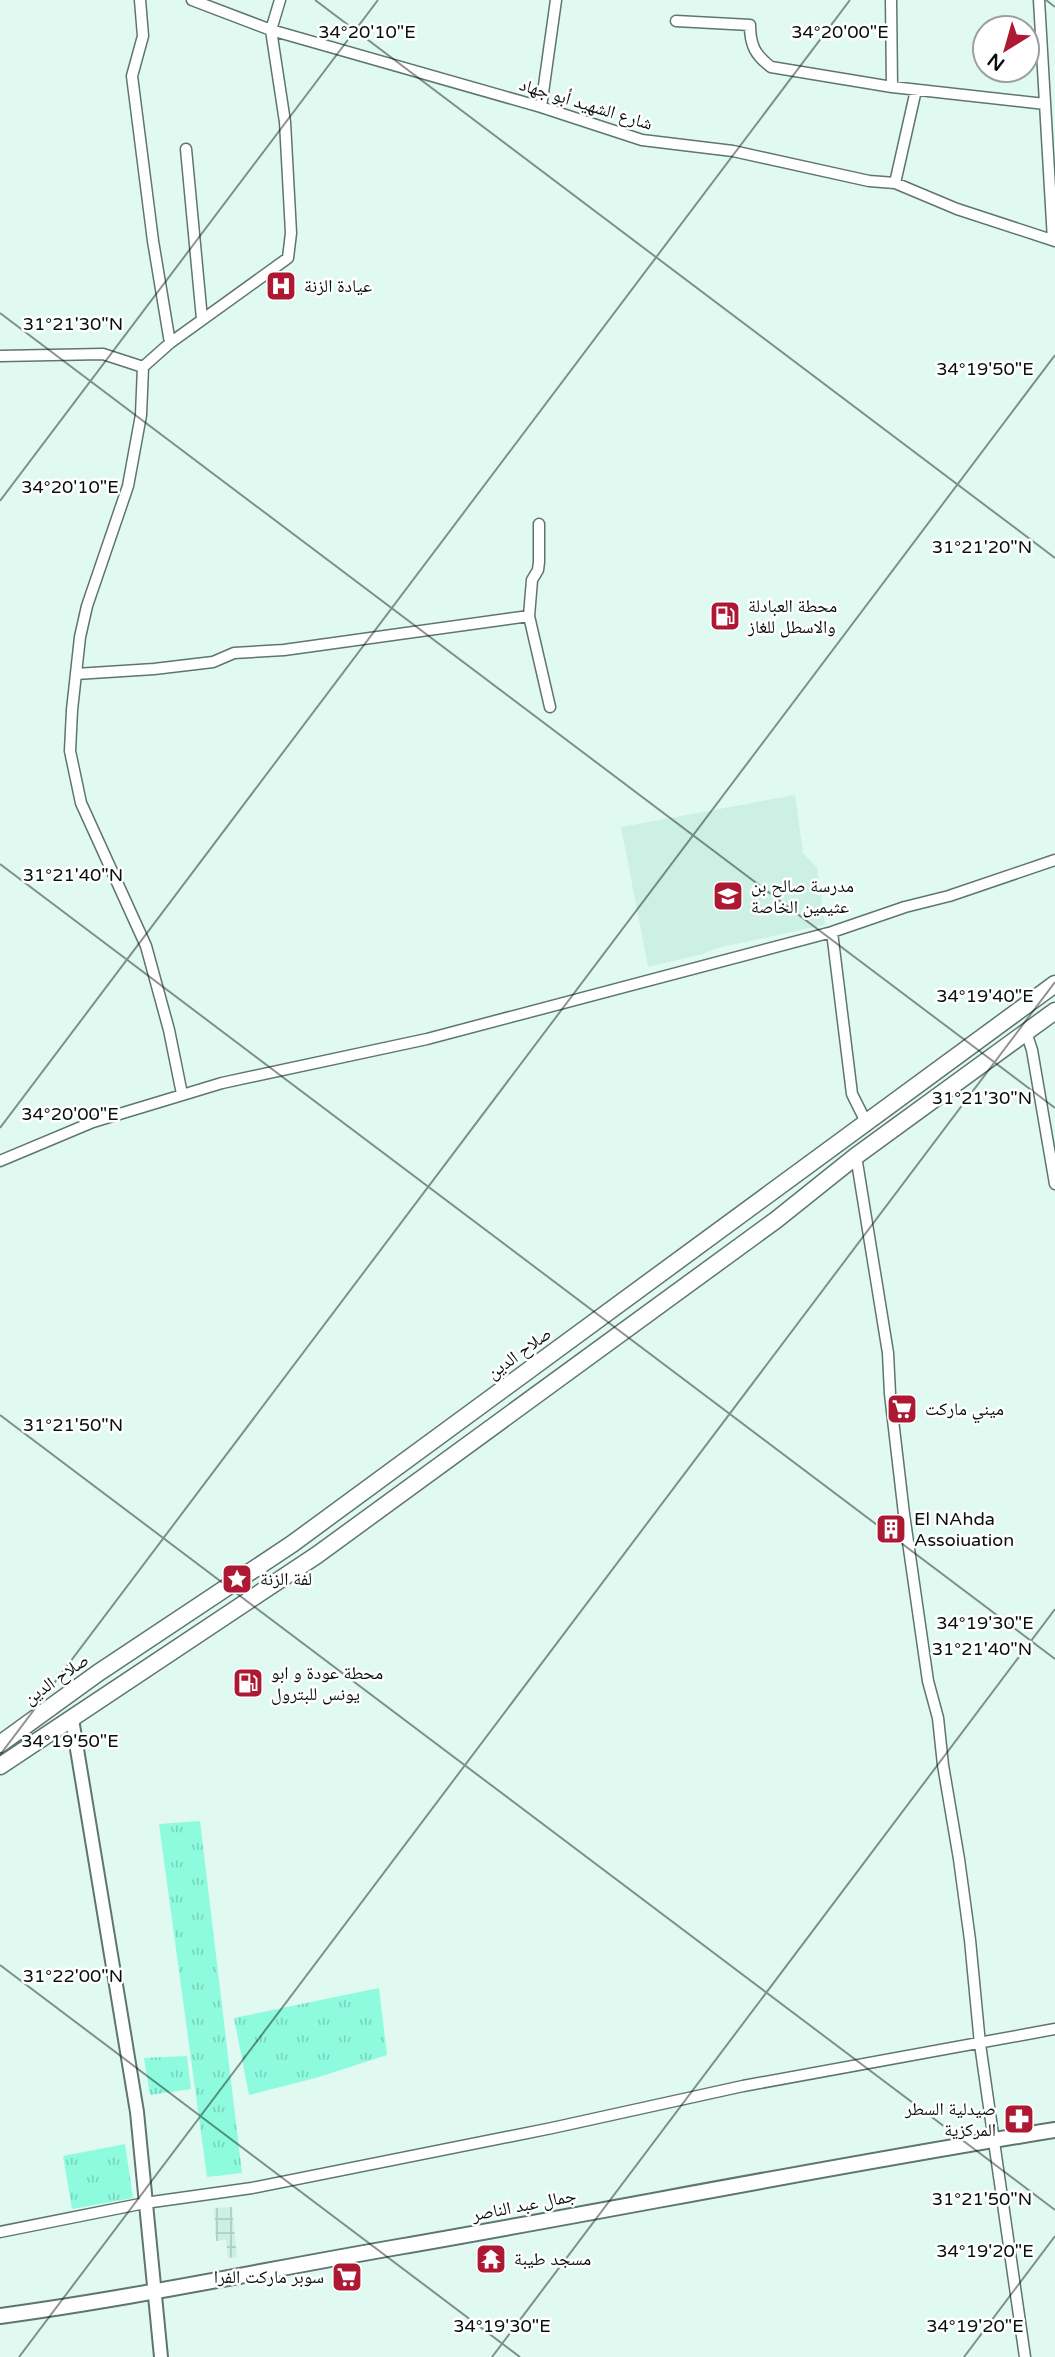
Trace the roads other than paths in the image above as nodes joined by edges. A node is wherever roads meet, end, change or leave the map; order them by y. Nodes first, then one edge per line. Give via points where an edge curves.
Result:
1 (140, 0) edge
2 (192, 0) edge
3 (280, 0) edge
4 (555, 0) edge
5 (891, 0) edge
6 (1039, 0) edge
7 (676, 21) dead end
8 (271, 30) junction
9 (892, 87) junction
10 (916, 90) junction
11 (1045, 104) junction
12 (541, 107) junction
13 (186, 149) dead end
14 (895, 183) junction
15 (1054, 241) edge
16 (202, 319) junction
17 (170, 343) junction
18 (0, 356) edge
19 (143, 367) junction
20 (539, 524) dead end
21 (529, 616) junction
22 (76, 674) junction
23 (550, 707) dead end
24 (1055, 860) edge
25 (832, 932) junction
26 (1055, 984) edge
27 (1055, 1011) edge
28 (1026, 1032) junction
29 (182, 1094) junction
30 (866, 1122) junction
31 (856, 1156) junction
32 (0, 1161) edge
33 (1055, 1184) edge
34 (609, 1312) junction
35 (620, 1333) junction
36 (338, 1509) junction
37 (351, 1531) junction
38 (72, 1718) junction
39 (0, 1744) edge
40 (0, 1766) edge
41 (1055, 2029) edge
42 (980, 2044) junction
43 (1055, 2130) edge
44 (993, 2140) junction
45 (145, 2203) junction
46 (0, 2232) edge
47 (153, 2292) junction
48 (0, 2316) edge
49 (161, 2357) edge
50 (1025, 2357) edge

1 - 17 street via 143,36 132,76
2 - 8 street, شارع الشهيد أبو جهاد
3 - 8 street
4 - 12 street
5 - 9 street
6 - 11 street
7 - 9 street via 750,25 750,41 758,57 771,67
8 - 12 street, شارع الشهيد أبو جهاد
8 - 16 street via 285,122 291,233 288,258
9 - 10 street
10 - 11 street
10 - 14 street
11 - 15 street
12 - 14 street, شارع الشهيد أبو جهاد via 642,140 733,151
13 - 16 street
14 - 15 street, شارع الشهيد أبو جهاد
16 - 17 street
17 - 19 street
18 - 19 street via 103,354
19 - 22 street via 131,475 87,606
20 - 21 street via 539,562 532,580
21 - 22 street via 234,653 213,662
21 - 23 street
22 - 29 street via 71,751 81,803 146,946
24 - 25 street
25 - 29 street via 427,1039
25 - 30 street via 852,1094
26 - 30 highway, صلاح الدين
27 - 28 highway
28 - 31 highway
28 - 33 street
29 - 32 street via 93,1122
30 - 34 highway, صلاح الدين
31 - 35 highway
31 - 42 street via 888,1353 911,1566 963,1886
34 - 35 highway via 626,1319
34 - 36 highway, صلاح الدين
35 - 37 highway
36 - 37 highway via 342,1528
36 - 39 highway, صلاح الدين
37 - 38 highway
38 - 40 highway
38 - 45 street via 137,2112
41 - 42 street
42 - 44 street
42 - 45 street via 743,2086 265,2185
43 - 44 main road, جمال عبد الناصر
44 - 47 main road, جمال عبد الناصر
44 - 50 street
45 - 46 street
45 - 47 street
47 - 48 main road, جمال عبد الناصر
47 - 49 street

